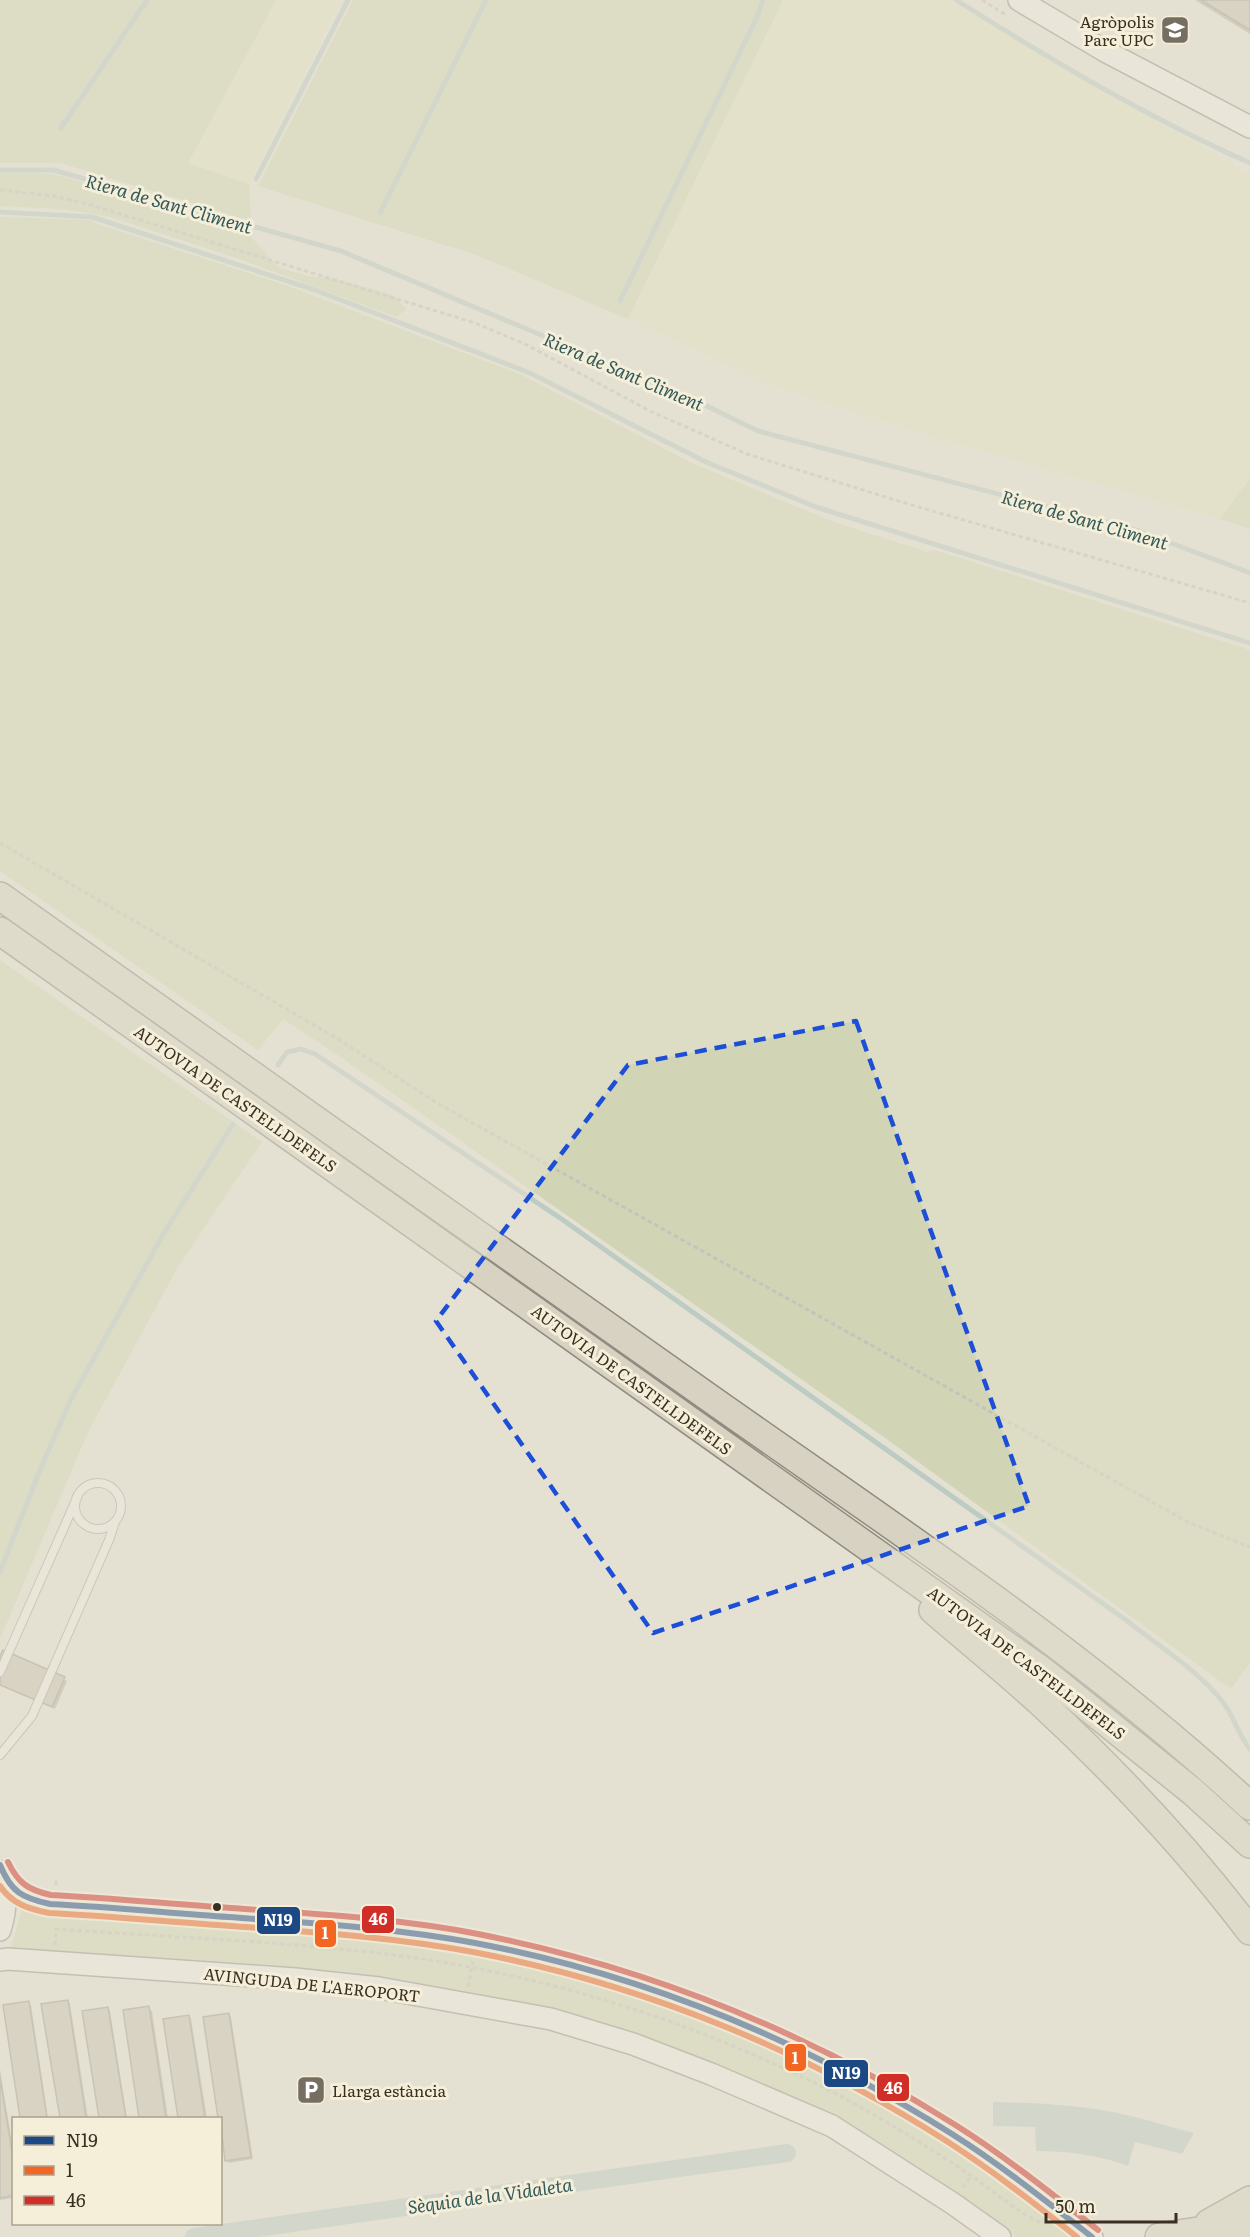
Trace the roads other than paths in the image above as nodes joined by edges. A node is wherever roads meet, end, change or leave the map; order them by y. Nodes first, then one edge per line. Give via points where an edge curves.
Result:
1 (1019, 0) edge
2 (1250, 127) edge
3 (0, 896) edge
4 (0, 931) edge
5 (77, 1498) junction
6 (115, 1522) junction
7 (852, 1537) junction
8 (0, 1672) edge
9 (0, 1755) edge
10 (1250, 1806) edge
11 (1250, 1844) edge
12 (1, 1868) edge
13 (0, 1930) edge
14 (1250, 1931) edge
15 (0, 1960) edge
16 (1250, 2200) edge
17 (1250, 2223) edge
18 (1192, 2232) junction
19 (1000, 2237) edge
20 (1092, 2237) edge
21 (1159, 2237) edge

1 - 2 street via 1105,51
3 - 10 highway, AUTOVIA DE CASTELLDEFELS via 970,1581 1139,1710
4 - 7 highway, AUTOVIA DE CASTELLDEFELS
5 - 6 lane via 76,1514 85,1525 98,1529
5 - 6 lane via 91,1484 112,1487 122,1505
5 - 8 lane
6 - 9 lane via 32,1716
7 - 11 highway, AUTOVIA DE CASTELLDEFELS via 1044,1672 1193,1792
7 - 14 highway via 1039,1701 1131,1790 1191,1856
12 - 13 street via 6,1908
12 - 20 street via 19,1895 50,1904 390,1931 476,1944 577,1967 653,1991 738,2022 869,2084 985,2155
15 - 19 street, AVINGUDA DE L'AEROPORT via 379,1988 550,2019 633,2044 832,2126
16 - 18 highway
17 - 18 highway
18 - 21 highway

